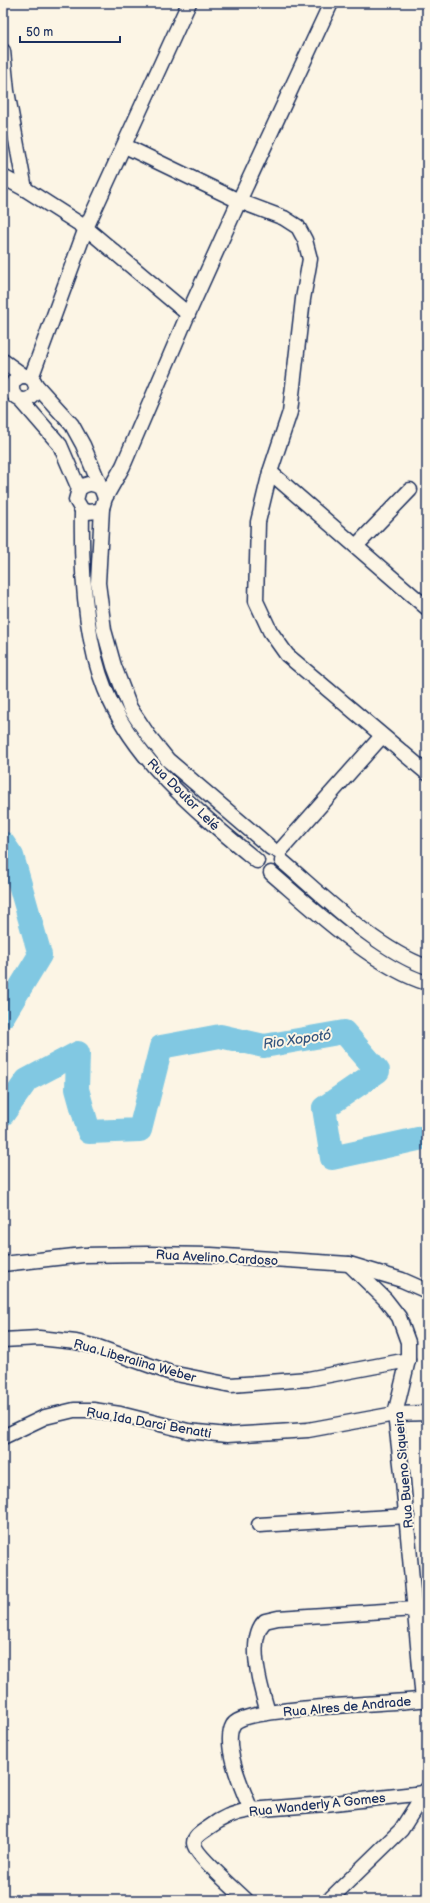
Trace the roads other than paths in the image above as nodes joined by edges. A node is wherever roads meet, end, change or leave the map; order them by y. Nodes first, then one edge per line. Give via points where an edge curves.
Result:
1 (189, 3) edge
2 (331, 3) edge
3 (3, 51) edge
4 (5, 88) edge
5 (125, 146) junction
6 (3, 177) edge
7 (25, 189) junction
8 (239, 200) junction
9 (86, 228) junction
10 (188, 314) junction
11 (3, 361) edge
12 (30, 379) junction
13 (12, 392) edge
14 (270, 472) junction
15 (79, 489) junction
16 (410, 490) dead end
17 (103, 498) junction
18 (82, 510) junction
19 (356, 546) junction
20 (427, 608) edge
21 (382, 736) junction
22 (427, 773) edge
23 (278, 853) junction
24 (256, 861) junction
25 (271, 873) junction
26 (427, 967) edge
27 (427, 983) edge
28 (3, 1264) edge
29 (349, 1264) junction
30 (427, 1291) edge
31 (3, 1340) edge
32 (408, 1360) junction
33 (427, 1413) edge
34 (395, 1414) junction
35 (3, 1438) edge
36 (407, 1516) junction
37 (259, 1525) dead end
38 (415, 1610) junction
39 (425, 1699) edge
40 (268, 1712) junction
41 (426, 1791) edge
42 (251, 1810) junction
43 (246, 1900) edge
44 (329, 1900) edge

1 - 5 street
2 - 8 street
3 - 4 street
4 - 7 street
5 - 8 street
5 - 9 street
6 - 7 street
7 - 9 street
8 - 10 street
8 - 14 street via 284,218 298,227 310,259 290,412
9 - 10 street
9 - 12 street
10 - 17 street via 123,466
11 - 12 street, Rua Doutor Lelé
12 - 13 street via 19,377 13,383
12 - 13 street via 33,396 29,399
12 - 17 street, Rua Doutor Lelé via 72,425 84,445
13 - 15 street via 60,445
14 - 19 street
14 - 21 street via 258,522 256,601 270,631 288,655
15 - 17 street via 86,484 92,484
15 - 18 street via 76,500
16 - 19 street
17 - 18 street via 92,513
17 - 23 street, Rua Doutor Lelé via 98,583 108,644 130,708 168,760
18 - 24 street, Rua Doutor Lelé via 81,549 85,600 96,662 105,690 124,726 144,754 169,782
19 - 20 street
21 - 22 street
21 - 23 street
23 - 24 street via 262,850
23 - 25 street via 279,869
23 - 26 street, Rua Doutor Lelé via 341,911 396,953
24 - 25 street via 261,870
25 - 27 street via 369,953 412,978
28 - 29 street, Rua Avelino Cardoso via 83,1255 146,1254 210,1255
29 - 30 street, Rua Avelino Cardoso via 402,1280
29 - 32 street, Rua Bueno Siqueira via 385,1299 399,1317 408,1342
31 - 32 street, Rua Liberalina Weber via 39,1338 76,1342 98,1347 172,1373 231,1385 308,1379
32 - 34 street, Rua Bueno Siqueira
33 - 34 street, Rua Ida Darci Benatti
34 - 35 street, Rua Ida Darci Benatti via 308,1430 227,1435 188,1431 113,1413 74,1410 45,1417
34 - 36 street, Rua Bueno Siqueira
36 - 37 street
36 - 38 street, Rua Bueno Siqueira
38 - 39 street, Rua Bueno Siqueira
38 - 40 street via 272,1618 262,1624 256,1646 258,1672
39 - 40 street, Rua Alres de Andrade
40 - 42 street, Rua Alres de Andrade via 238,1720 231,1733 234,1761
41 - 42 street, Rua Wanderly A Gomes via 325,1804
41 - 44 street via 402,1830
42 - 43 street, Rua Wanderly A Gomes via 225,1817 197,1837 194,1842 205,1860

